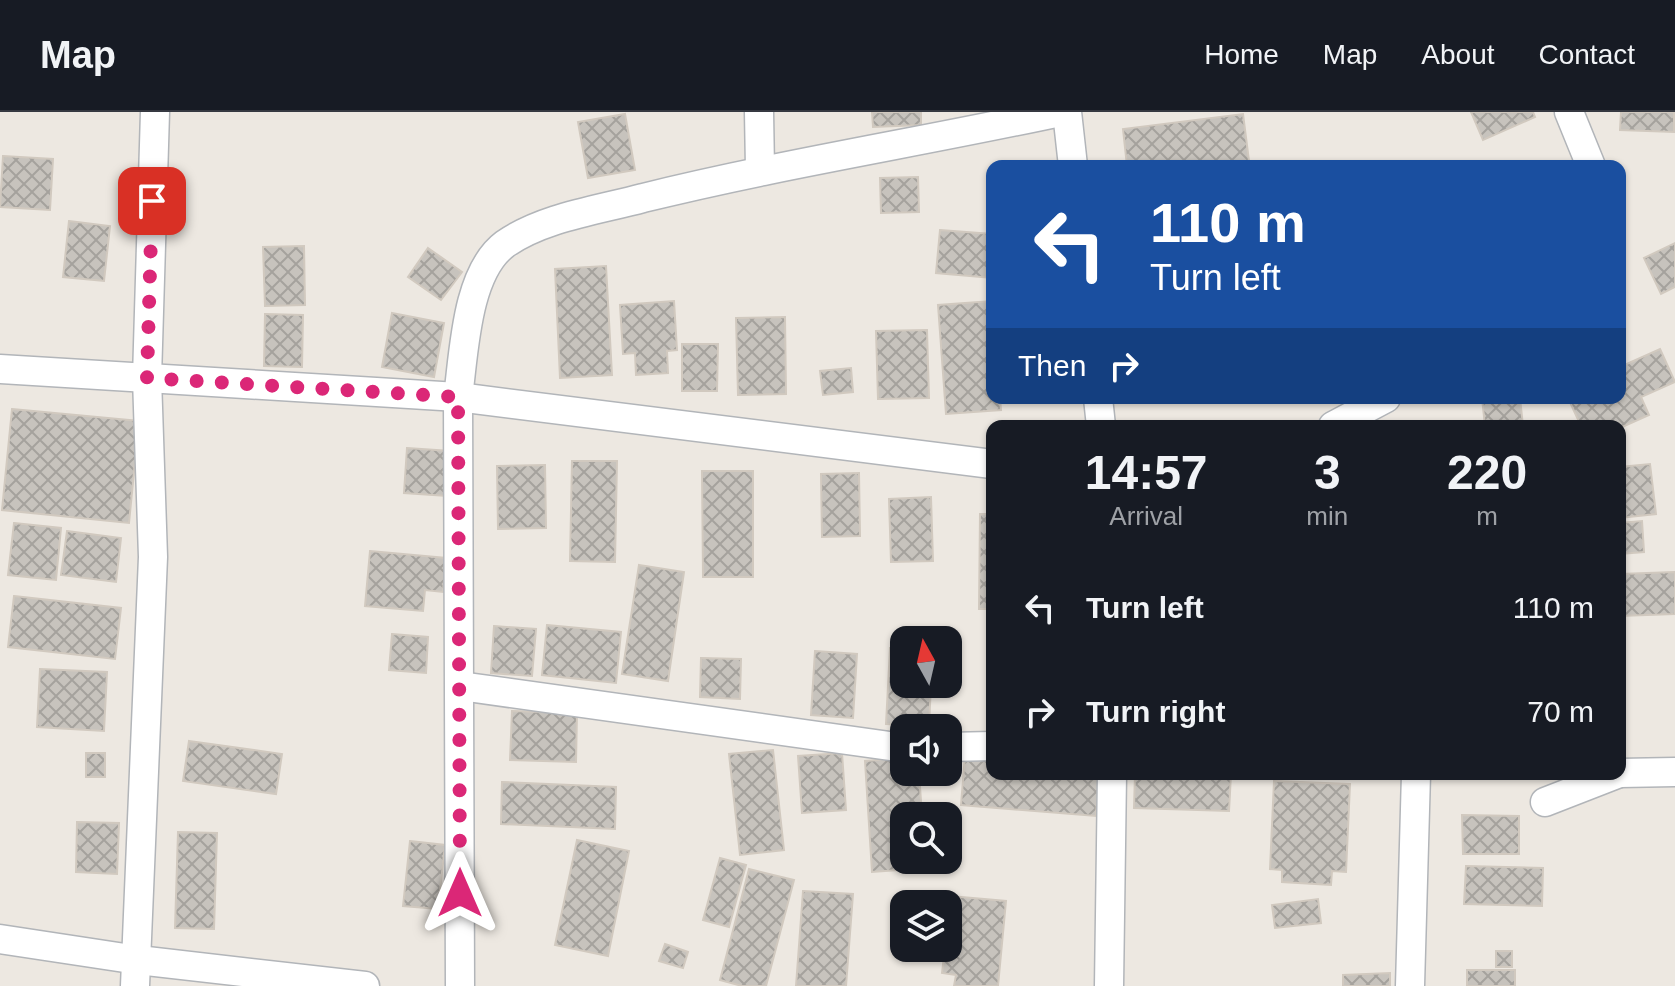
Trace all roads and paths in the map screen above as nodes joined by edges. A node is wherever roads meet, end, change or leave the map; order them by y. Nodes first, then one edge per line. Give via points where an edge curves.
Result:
1 (155, 112) edge
2 (759, 112) edge
3 (1060, 112) edge
4 (1067, 112) edge
5 (1569, 112) edge
6 (1072, 160) edge
7 (1589, 160) edge
8 (760, 169) junction
9 (0, 369) edge
10 (147, 378) junction
11 (458, 397) junction
12 (1376, 404) edge
13 (1350, 420) edge
14 (986, 463) edge
15 (460, 686) junction
16 (890, 746) edge
17 (986, 746) edge
18 (962, 747) edge
19 (1675, 772) edge
20 (1626, 773) edge
21 (1112, 780) edge
22 (1416, 780) edge
23 (1600, 780) edge
24 (1545, 802) dead end
25 (0, 939) edge
26 (136, 973) edge
27 (365, 986) edge
28 (460, 986) edge
29 (1109, 986) edge
30 (1410, 986) edge

1 - 10 street
2 - 8 street
3 - 8 street
4 - 6 street
5 - 7 street
8 - 11 street via 558,220 504,245 478,279
9 - 10 street
10 - 11 street
10 - 26 street via 153,557
11 - 14 street
11 - 15 street
12 - 13 street
15 - 16 street
15 - 28 street
17 - 18 street
19 - 20 street
21 - 29 street
22 - 30 street
23 - 24 street
25 - 26 street
26 - 27 street

